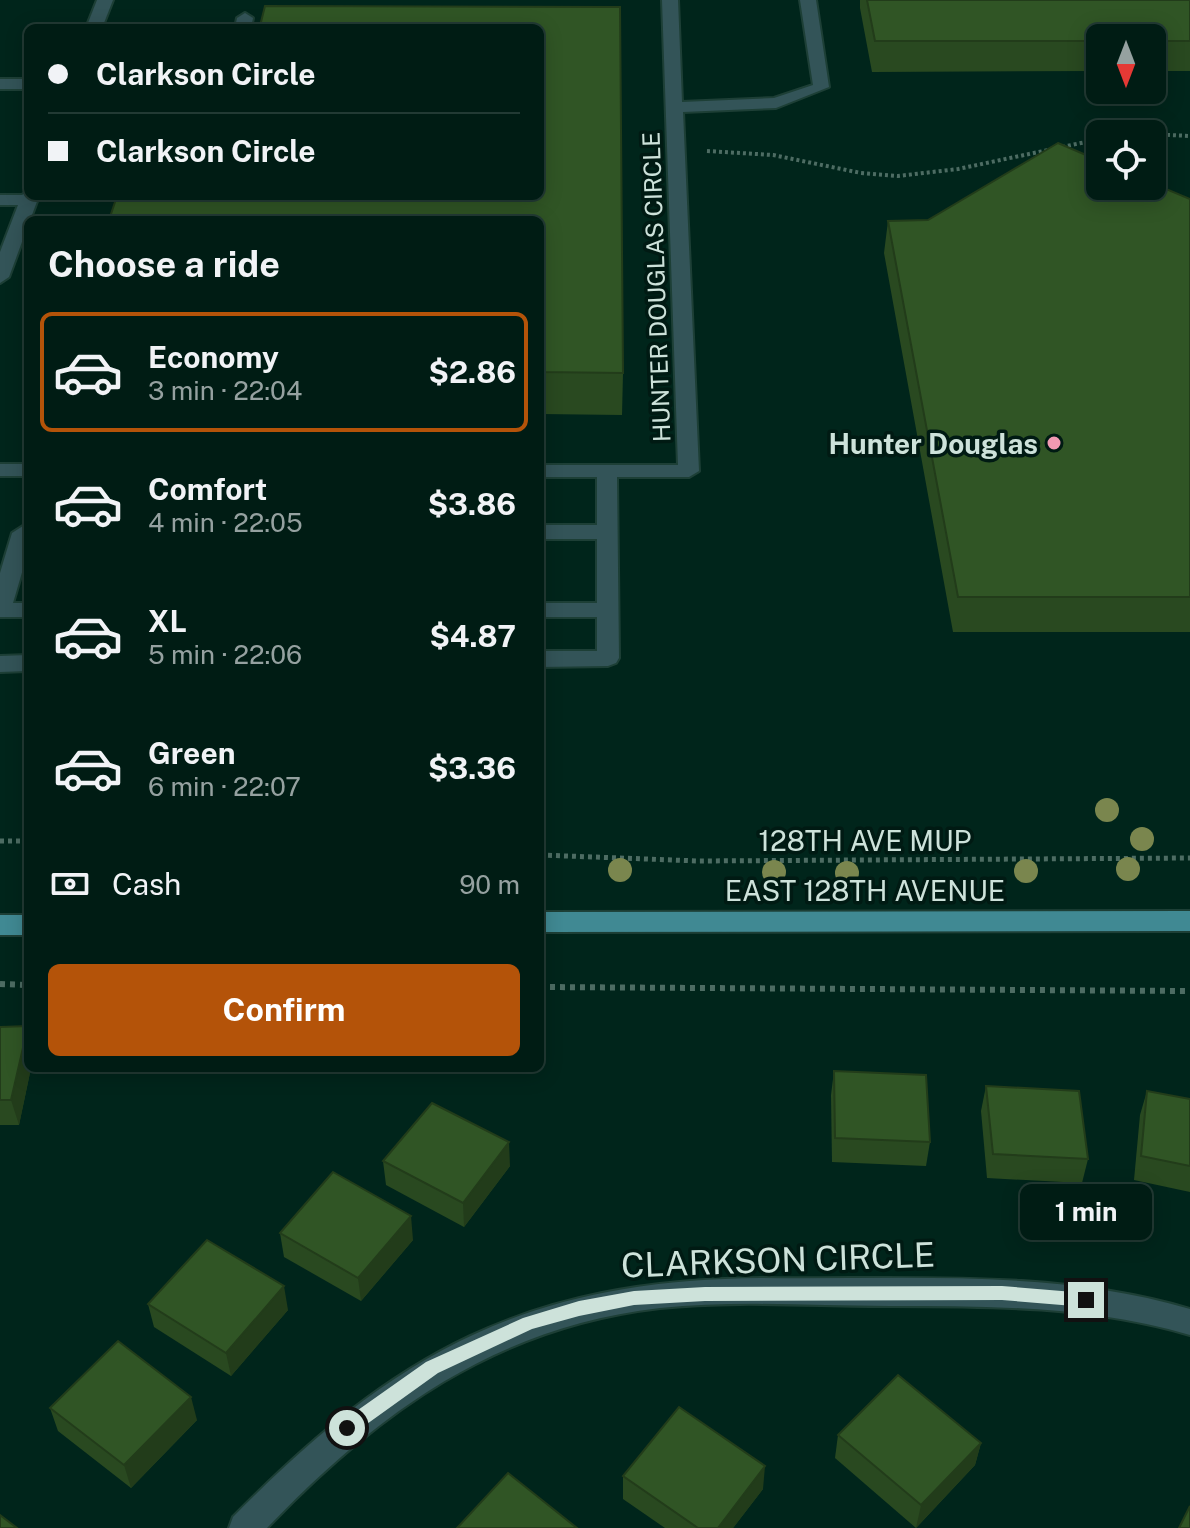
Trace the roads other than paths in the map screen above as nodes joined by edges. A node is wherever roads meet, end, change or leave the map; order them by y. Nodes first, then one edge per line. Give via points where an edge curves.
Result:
1 (105, 0) edge
2 (670, 0) edge
3 (808, 0) edge
4 (96, 24) edge
5 (0, 84) edge
6 (24, 84) edge
7 (674, 107) junction
8 (24, 198) edge
9 (0, 200) edge
10 (28, 200) edge
11 (0, 277) edge
12 (0, 470) edge
13 (24, 470) edge
14 (544, 471) edge
15 (607, 471) junction
16 (544, 532) edge
17 (607, 532) junction
18 (24, 533) edge
19 (24, 610) edge
20 (544, 610) edge
21 (608, 610) junction
22 (544, 659) edge
23 (24, 663) edge
24 (0, 664) edge
25 (1190, 921) edge
26 (544, 922) edge
27 (0, 925) edge
28 (24, 925) edge
29 (1190, 1322) edge
30 (245, 1528) edge

1 - 4 street
2 - 7 street, HUNTER DOUGLAS CIRCLE
3 - 7 street via 821,87 776,103
5 - 6 street
7 - 15 street, HUNTER DOUGLAS CIRCLE via 689,471
8 - 9 street
10 - 11 street
12 - 13 street
14 - 15 street, HUNTER DOUGLAS CIRCLE
15 - 17 street
16 - 17 street
17 - 21 street
18 - 19 street via 0,610
20 - 21 street
21 - 22 street via 608,658
23 - 24 street
25 - 26 main road, EAST 128TH AVENUE
27 - 28 main road
29 - 30 street, CLARKSON CIRCLE via 1114,1302 1002,1293 705,1294 579,1308 529,1323 432,1367 347,1428

